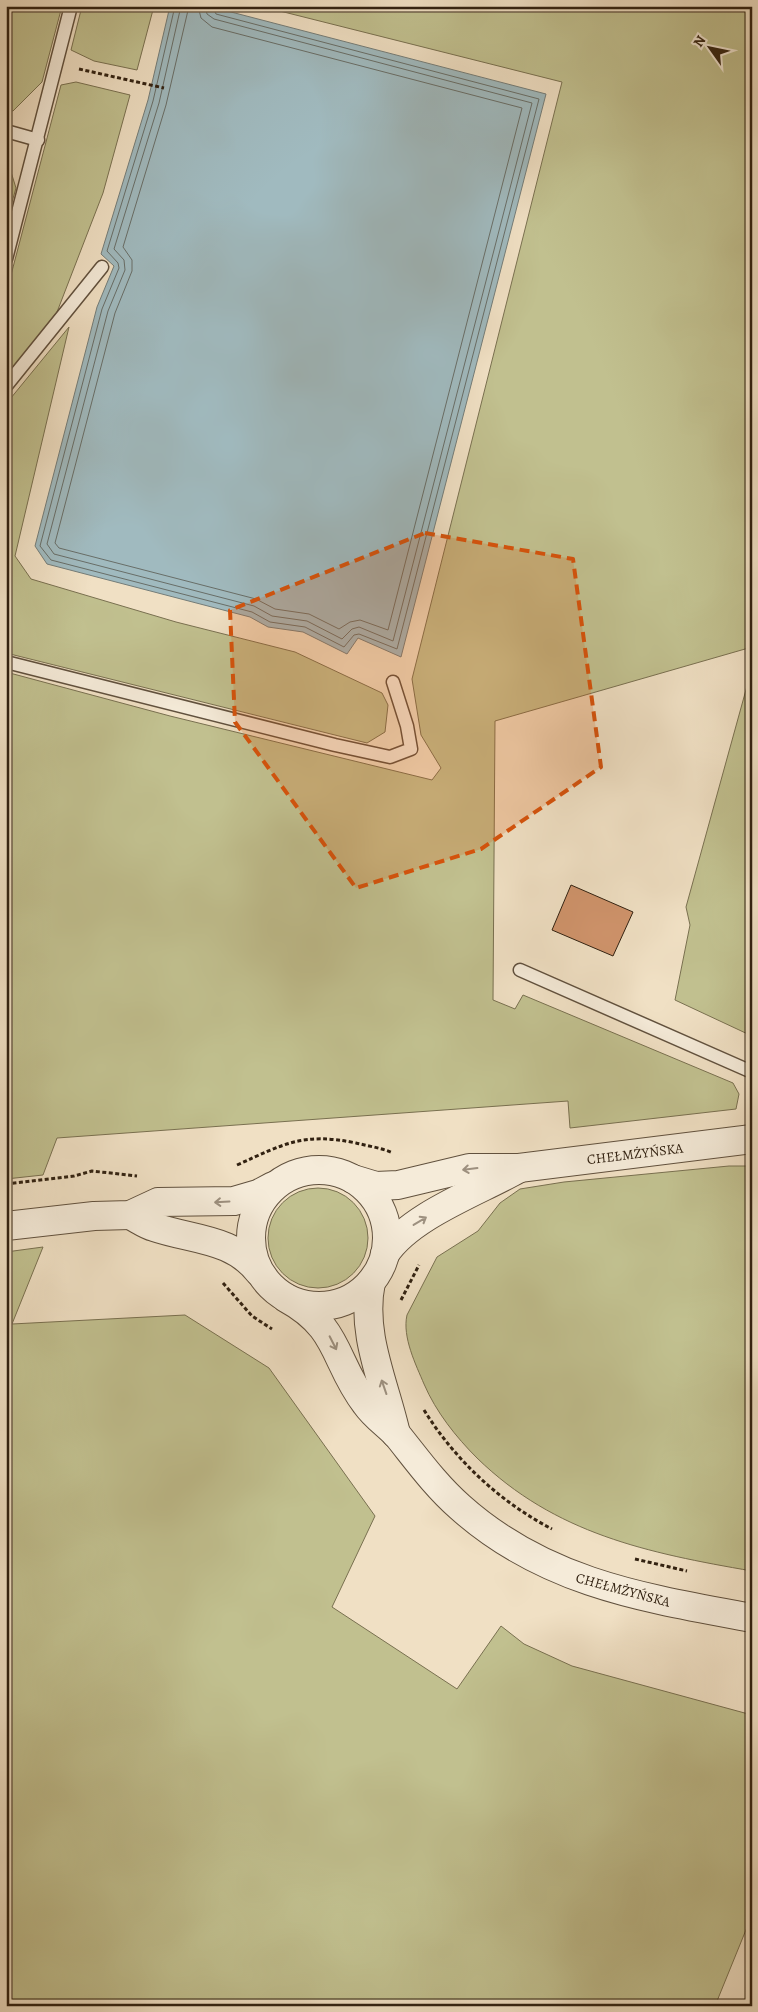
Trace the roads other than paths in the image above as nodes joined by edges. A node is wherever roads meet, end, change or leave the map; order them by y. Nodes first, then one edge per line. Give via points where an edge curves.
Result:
1 (71, 6) edge
2 (6, 131) edge
3 (38, 140) junction
4 (6, 260) edge
5 (102, 267) dead end
6 (6, 386) edge
7 (6, 662) edge
8 (392, 682) dead end
9 (520, 970) dead end
10 (752, 1072) edge
11 (752, 1139) edge
12 (519, 1168) junction
13 (351, 1178) junction
14 (283, 1179) junction
15 (130, 1215) junction
16 (6, 1226) edge
17 (385, 1254) junction
18 (260, 1274) junction
19 (371, 1282) junction
20 (286, 1298) junction
21 (396, 1434) junction
22 (752, 1618) edge

1 - 3 lane
2 - 3 lane
3 - 4 lane
5 - 6 lane
7 - 8 lane via 390,757 411,749 408,726
9 - 10 lane
11 - 12 street, CHEŁMŻYŃSKA
12 -> 13 street, CHEŁMŻYŃSKA via 469,1168 389,1186 376,1186
17 -> 12 street, CHEŁMŻYŃSKA via 398,1237 416,1223
13 - 14 street via 317,1169
13 - 17 street via 367,1190 379,1206 386,1224
14 -> 15 street via 244,1199 158,1202
14 - 18 street via 258,1205 252,1222 250,1240
15 - 16 street
15 - 18 street via 153,1227 232,1248 252,1263
17 - 19 street
18 - 20 street
19 - 20 street via 360,1292 331,1305 316,1306
21 -> 19 street, CHEŁMŻYŃSKA via 368,1323
20 -> 21 street, CHEŁMŻYŃSKA via 323,1326 366,1404
21 - 22 street, CHEŁMŻYŃSKA via 460,1507 534,1559 610,1589

